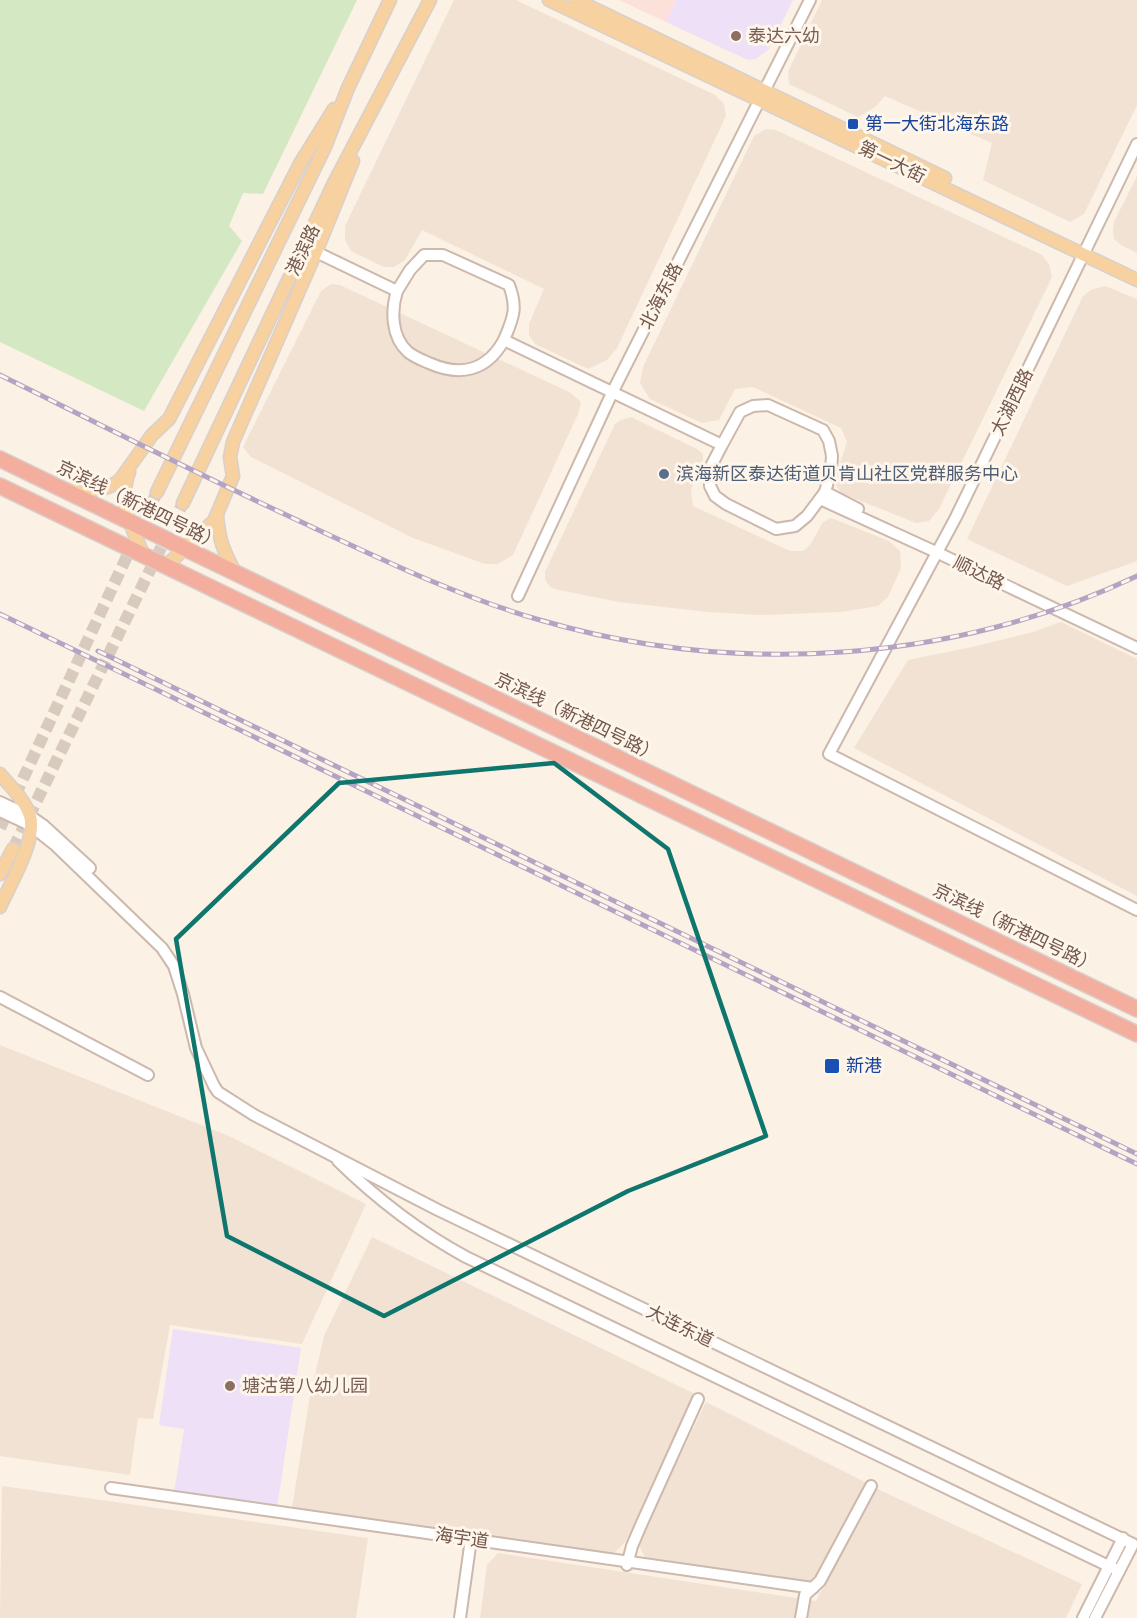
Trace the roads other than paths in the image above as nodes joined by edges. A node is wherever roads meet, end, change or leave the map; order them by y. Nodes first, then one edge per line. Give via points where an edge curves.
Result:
1 (390, 0) edge
2 (430, 0) edge
3 (549, 0) edge
4 (576, 0) edge
5 (810, 0) edge
6 (348, 88) junction
7 (762, 95) junction
8 (376, 105) junction
9 (1137, 144) edge
10 (1137, 159) edge
11 (316, 252) junction
12 (1088, 252) junction
13 (1137, 271) edge
14 (1137, 280) edge
15 (397, 291) junction
16 (504, 340) junction
17 (612, 393) junction
18 (722, 445) junction
19 (0, 459) edge
20 (132, 462) junction
21 (0, 486) edge
22 (62, 489) junction
23 (157, 492) tunnel mouth
24 (822, 495) junction
25 (183, 503) tunnel mouth
26 (217, 516) junction
27 (129, 523) junction
28 (185, 549) junction
29 (941, 551) junction
30 (144, 556) junction
31 (166, 566) junction
32 (236, 574) junction
33 (518, 596) dead end
34 (1137, 642) edge
35 (1137, 648) edge
36 (0, 774) edge
37 (0, 802) edge
38 (0, 810) edge
39 (30, 820) junction
40 (13, 849) tunnel mouth
41 (0, 874) edge
42 (0, 907) edge
43 (1137, 910) edge
44 (0, 997) edge
45 (1137, 1009) edge
46 (1137, 1034) edge
47 (148, 1075) dead end
48 (330, 1152) junction
49 (698, 1399) dead end
50 (871, 1486) dead end
51 (111, 1490) dead end
52 (1123, 1538) junction
53 (474, 1542) junction
54 (628, 1564) junction
55 (1114, 1569) junction
56 (811, 1590) junction
57 (460, 1618) edge
58 (466, 1618) edge
59 (801, 1618) edge
60 (1083, 1618) edge
61 (1095, 1618) edge

1 - 6 main road
2 - 8 main road, 港滨路
3 - 7 main road, 第一大街
4 - 7 main road, 第一大街
5 - 7 street, 北海东路
6 - 20 main road via 301,162 169,419
6 - 23 main road via 326,147
7 - 12 main road, 第一大街
7 - 17 street, 北海东路
8 - 11 main road
8 - 25 main road, 港滨路 via 334,183
9 - 12 street, 太湖西路
10 - 12 street, 太湖西路
11 - 15 street
11 - 26 main road via 233,442 233,476
12 - 13 main road, 第一大街
12 - 14 main road, 第一大街
12 - 29 street, 太湖西路
15 - 16 street via 392,306 394,325 407,351 439,368 456,371 480,367 497,353
15 - 16 street via 424,255 443,255 509,285 515,313
16 - 17 street
17 - 18 street
17 - 33 street, 北海东路
18 - 24 street via 710,468 710,486 726,504 776,529 795,526
18 - 24 street via 740,412 753,406 768,405 823,430 832,456
19 - 22 highway, 京滨线（新港四号路）
20 - 22 main road via 114,486
20 - 27 main road via 124,495
21 - 30 highway
22 - 27 highway, 京滨线（新港四号路）
24 - 29 street, 顺达路
26 - 28 main road
26 - 32 main road via 219,538
27 - 28 highway, 京滨线（新港四号路）
27 - 30 main road
28 - 31 main road
28 - 32 highway, 京滨线（新港四号路）
29 - 34 street, 顺达路
29 - 35 street, 顺达路
29 - 43 street, 太湖西路 via 832,755
30 - 31 highway
31 - 46 highway
32 - 45 highway, 京滨线（新港四号路）
36 - 39 main road via 21,800
37 - 39 street
38 - 39 street
39 - 42 main road via 29,840
39 - 48 street, 大连东道 via 168,956 179,981 192,1037 218,1092 254,1115
40 - 41 main road
44 - 47 street
48 - 52 street, 大连东道 via 438,1210
48 - 55 street via 369,1191 435,1241
49 - 54 street
50 - 56 street via 820,1581
51 - 53 street, 海宇道
52 - 55 street
52 - 55 street, 大连东道 via 1133,1544
53 - 54 street, 海宇道
53 - 57 street
53 - 58 street
54 - 56 street, 海宇道
55 - 60 street
55 - 61 street
56 - 59 street via 804,1598

